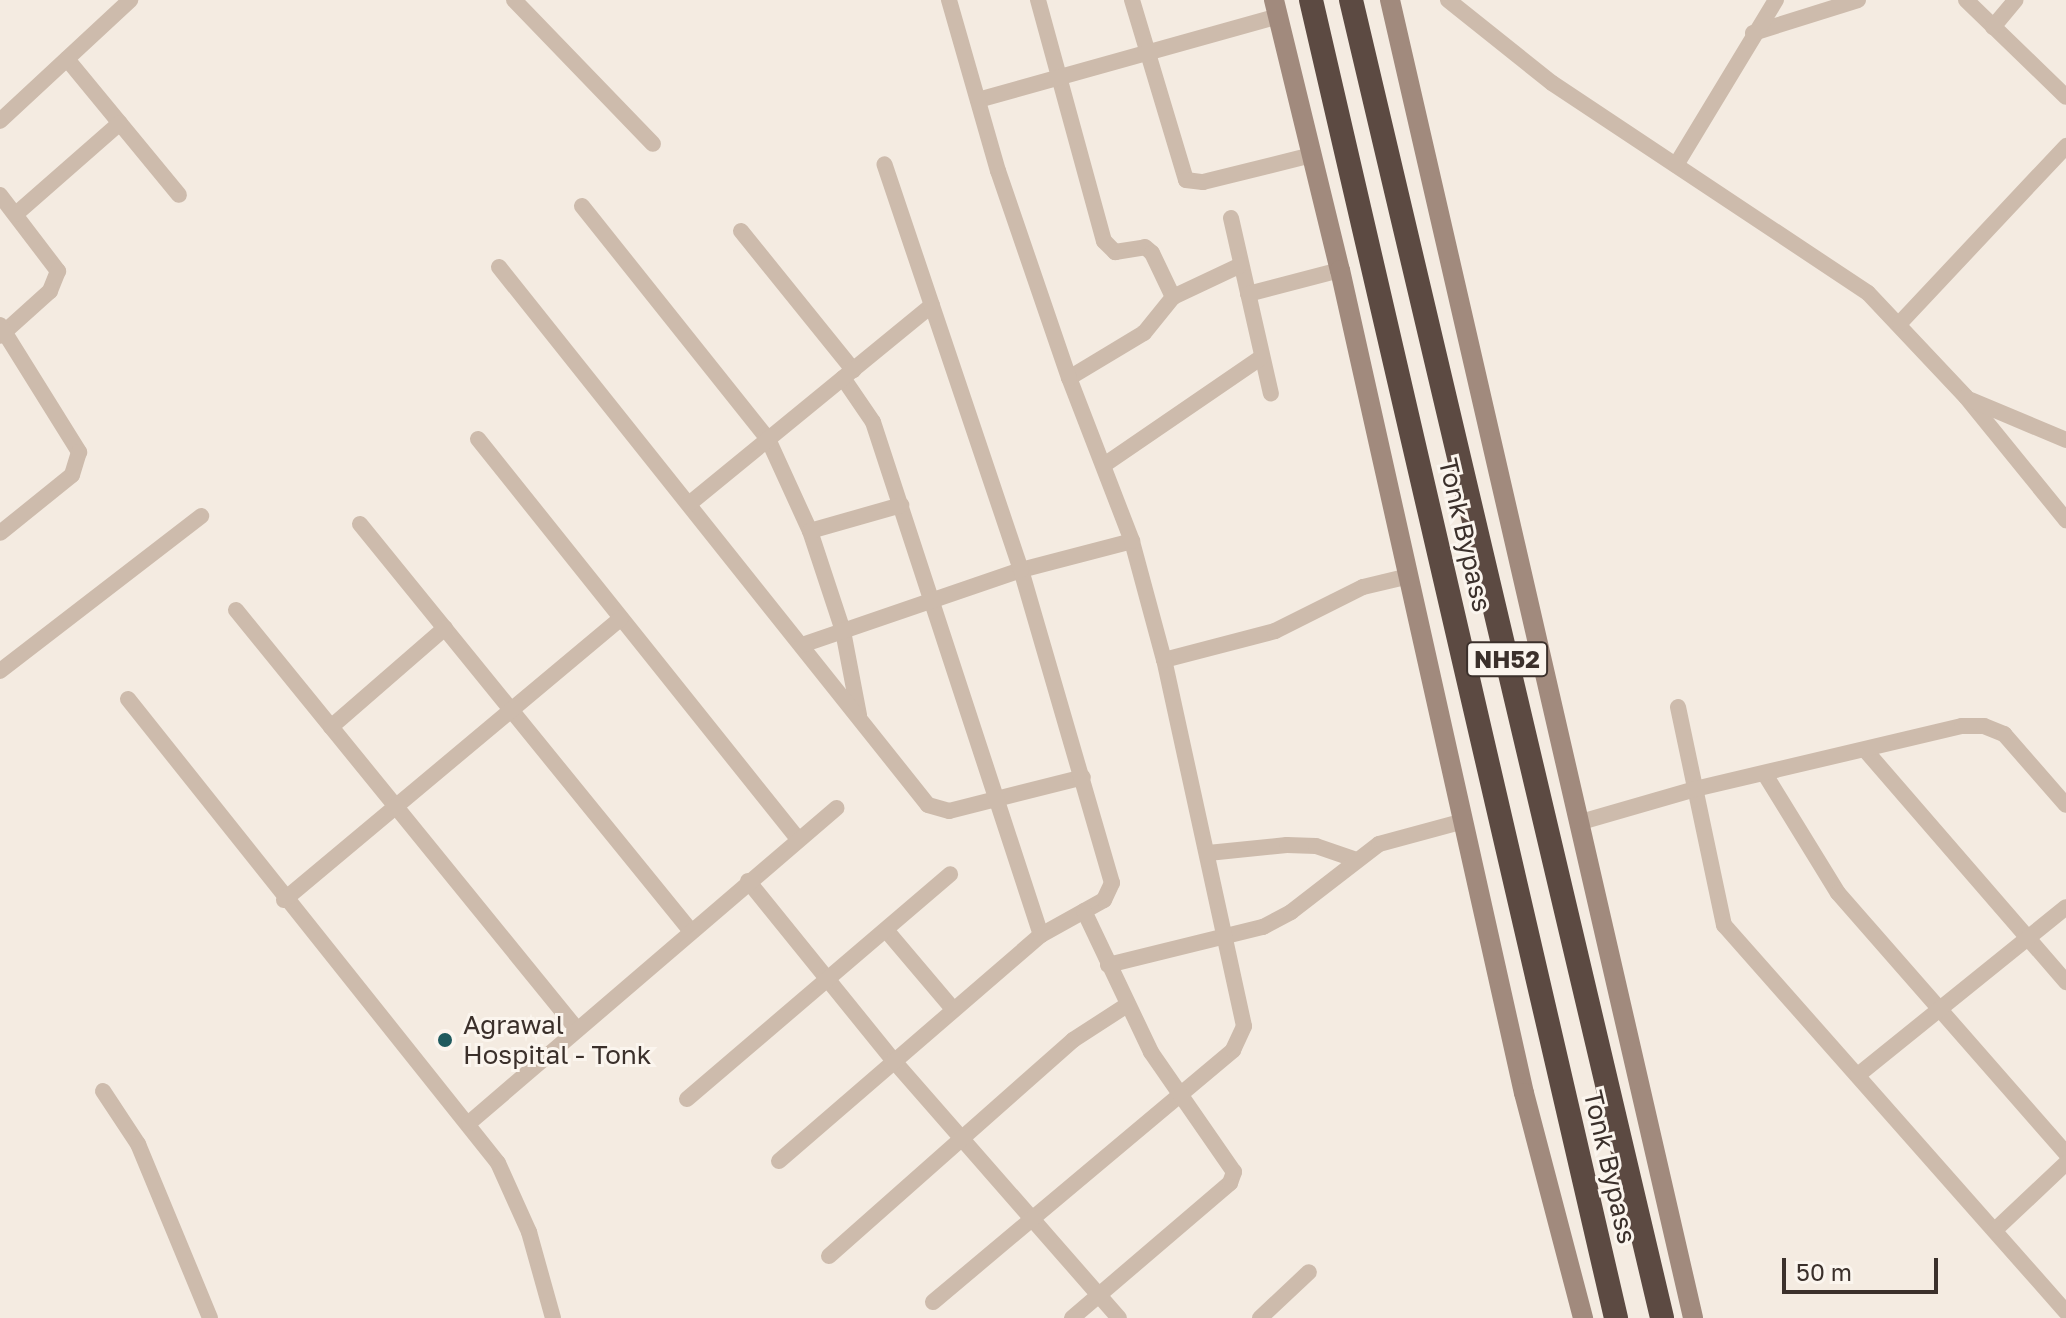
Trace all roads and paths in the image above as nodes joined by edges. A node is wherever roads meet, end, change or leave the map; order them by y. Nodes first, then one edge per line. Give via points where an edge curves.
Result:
1 (130, 0) edge
2 (949, 0) edge
3 (1038, 0) edge
4 (1132, 0) edge
5 (1311, 0) edge
6 (1351, 0) edge
7 (1390, 0) edge
8 (1448, 0) edge
9 (1776, 0) edge
10 (1858, 0) edge
11 (1966, 0) edge
12 (2016, 0) edge
13 (516, 1) edge
14 (1276, 8) edge
15 (1993, 27) junction
16 (1753, 33) junction
17 (1147, 53) junction
18 (67, 59) junction
19 (1060, 77) junction
20 (2066, 97) edge
21 (978, 100) junction
22 (0, 121) edge
23 (120, 123) junction
24 (653, 144) dead end
25 (2066, 146) edge
26 (1312, 155) junction
27 (884, 164) dead end
28 (1676, 165) junction
29 (0, 195) edge
30 (179, 195) dead end
31 (582, 206) dead end
32 (16, 214) junction
33 (1231, 218) dead end
34 (741, 231) dead end
35 (1241, 265) junction
36 (499, 267) dead end
37 (1340, 270) junction
38 (1248, 294) junction
39 (1173, 297) junction
40 (932, 305) junction
41 (1900, 323) junction
42 (2, 330) edge
43 (1262, 357) junction
44 (848, 374) junction
45 (1069, 378) junction
46 (1271, 394) dead end
47 (1966, 397) junction
48 (478, 439) dead end
49 (768, 439) junction
50 (2066, 440) edge
51 (1104, 465) junction
52 (689, 504) junction
53 (901, 505) junction
54 (201, 516) dead end
55 (2066, 520) edge
56 (360, 524) dead end
57 (810, 531) junction
58 (0, 533) edge
59 (1132, 541) junction
60 (1021, 570) junction
61 (1409, 576) junction
62 (932, 600) junction
63 (236, 610) dead end
64 (621, 618) junction
65 (445, 628) junction
66 (843, 631) junction
67 (802, 645) junction
68 (1164, 660) junction
69 (0, 671) edge
70 (128, 699) dead end
71 (1678, 707) dead end
72 (512, 710) junction
73 (860, 717) junction
74 (331, 727) junction
75 (1866, 751) junction
76 (1766, 776) junction
77 (1083, 777) junction
78 (1695, 789) junction
79 (993, 801) junction
80 (2066, 805) edge
81 (396, 808) junction
82 (836, 808) dead end
83 (1464, 821) junction
84 (1581, 822) junction
85 (798, 839) junction
86 (1208, 853) junction
87 (1354, 859) junction
88 (950, 874) dead end
89 (748, 881) junction
90 (284, 900) junction
91 (2066, 907) edge
92 (1084, 911) junction
93 (690, 930) junction
94 (886, 930) junction
95 (1041, 935) junction
96 (1227, 938) junction
97 (2026, 938) junction
98 (1108, 965) junction
99 (829, 981) junction
100 (2066, 982) edge
101 (1127, 1005) junction
102 (953, 1009) junction
103 (1936, 1010) junction
104 (576, 1028) junction
105 (893, 1060) junction
106 (1858, 1075) junction
107 (103, 1091) dead end
108 (1175, 1094) junction
109 (687, 1099) dead end
110 (469, 1123) junction
111 (962, 1137) junction
112 (2066, 1153) edge
113 (779, 1161) dead end
114 (2066, 1163) edge
115 (1032, 1215) junction
116 (1995, 1230) junction
117 (829, 1256) dead end
118 (1309, 1272) dead end
119 (1099, 1294) junction
120 (933, 1302) dead end
121 (2066, 1312) edge
122 (210, 1318) edge
123 (553, 1318) edge
124 (1072, 1318) edge
125 (1119, 1318) edge
126 (1260, 1318) edge
127 (1583, 1318) edge
128 (1616, 1318) edge
129 (1662, 1318) edge
130 (1693, 1318) edge

1 - 18 street
2 - 21 street
3 - 19 street
4 - 17 street
5 - 128 highway, Tonk Bypass / NH52
6 - 129 highway, NH52
7 - 84 street
8 - 28 street via 1552,83
9 - 16 street
10 - 16 street
11 - 15 street
12 - 15 street
13 - 24 street
14 - 17 street
14 - 26 street
15 - 20 street
16 - 28 street
17 - 19 street
17 - 26 street via 1186,180 1203,182
18 - 22 street
18 - 23 street
19 - 21 street
19 - 39 street via 1104,241 1115,252 1145,247
21 - 45 street
23 - 30 street
23 - 32 street
25 - 41 street
26 - 37 street
27 - 40 street
28 - 41 street via 1827,263
29 - 32 street
31 - 49 street
32 - 42 street via 58,271 50,291
33 - 35 street
34 - 44 street
35 - 38 street
35 - 39 street
36 - 52 street
37 - 38 street
37 - 61 street
38 - 43 street
39 - 45 street via 1144,333
40 - 44 street
40 - 60 street
41 - 47 street
42 - 58 street via 75,437 79,465
43 - 46 street
43 - 51 street
44 - 49 street
44 - 53 street via 873,422
45 - 51 street
47 - 50 street
47 - 55 street
48 - 64 street
49 - 52 street
49 - 57 street
51 - 59 street
52 - 67 street
53 - 57 street
53 - 62 street
54 - 69 street
56 - 65 street
57 - 66 street
59 - 60 street
59 - 68 street
60 - 62 street
60 - 77 street
61 - 68 street via 1363,587 1275,631
61 - 83 street
62 - 66 street
62 - 79 street
63 - 74 street
64 - 72 street
64 - 85 street
65 - 72 street
65 - 74 street
66 - 67 street
66 - 73 street
67 - 73 street
68 - 86 street
70 - 90 street
71 - 78 street
72 - 81 street
72 - 93 street
73 - 79 street via 928,805 949,811
74 - 81 street
75 - 76 street
75 - 80 street via 1962,726 1984,726 2020,748
75 - 97 street
76 - 78 street
76 - 103 street via 1830,883
77 - 79 street
77 - 92 street via 1112,883 1111,893
78 - 84 street
78 - 106 street via 1724,925
79 - 95 street
81 - 90 street
81 - 104 street
82 - 85 street
83 - 87 street via 1406,834
83 - 127 street via 1524,1093
84 - 130 street
85 - 89 street
86 - 87 street via 1301,845
86 - 96 street
87 - 96 street via 1291,912
88 - 94 street
89 - 93 street
89 - 99 street
90 - 110 street
91 - 97 street
92 - 95 street
92 - 98 street
93 - 104 street
94 - 99 street
94 - 102 street
95 - 102 street
96 - 98 street
96 - 108 street via 1244,1026 1233,1050
97 - 100 street
97 - 103 street
98 - 101 street
99 - 105 street
99 - 109 street
101 - 108 street
101 - 111 street via 1073,1040
102 - 105 street
103 - 106 street
103 - 112 street
104 - 110 street
105 - 111 street
105 - 113 street
106 - 116 street
107 - 122 street via 138,1144
108 - 115 street
108 - 119 street via 1234,1172 1230,1183
110 - 123 street via 511,1184
111 - 115 street
111 - 117 street
114 - 116 street
115 - 119 street
115 - 120 street
116 - 121 street
118 - 126 street
119 - 124 street
119 - 125 street

